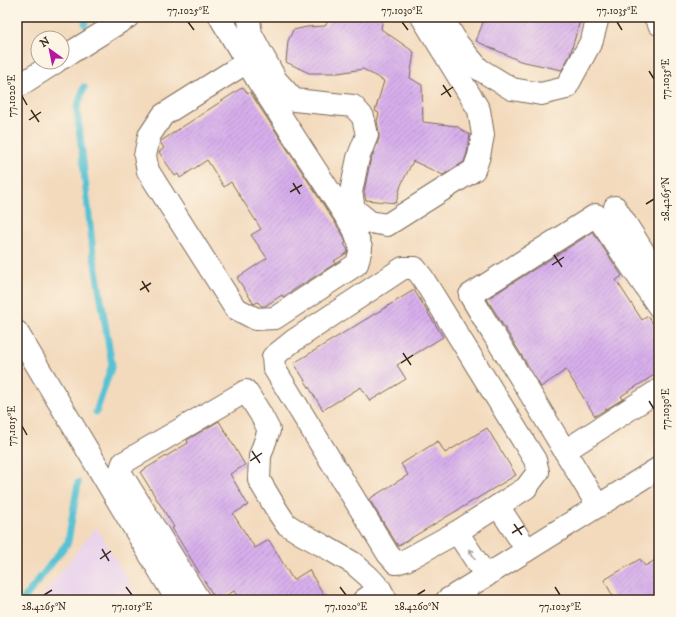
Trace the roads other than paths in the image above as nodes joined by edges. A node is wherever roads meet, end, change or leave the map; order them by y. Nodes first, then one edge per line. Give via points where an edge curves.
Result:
1 (128, 17) edge
2 (220, 17) edge
3 (251, 17) edge
4 (422, 17) edge
5 (442, 17) edge
6 (598, 17) edge
7 (655, 17) edge
8 (659, 24) edge
9 (70, 53) edge
10 (247, 62) junction
11 (44, 70) edge
12 (17, 87) edge
13 (615, 207) dead end
14 (659, 276) edge
15 (659, 307) edge
16 (17, 332) edge
17 (659, 390) edge
18 (565, 451) junction
19 (659, 468) edge
20 (498, 506) junction
21 (598, 506) junction
22 (457, 532) junction
23 (527, 550) junction
24 (486, 576) junction
25 (376, 596) edge
26 (176, 600) edge
27 (199, 600) edge
28 (447, 600) edge

1 - 9 street
2 - 10 street
3 - 4 street via 251,34 276,80 294,100 353,106 362,117 367,135 358,158 351,192 354,209 370,222 388,225 474,170 483,136 478,110
5 - 6 street via 458,44 479,69 512,89 541,94 566,88 592,40
7 - 8 street
10 - 10 street via 354,228 361,248 357,264 275,318 256,319 235,308 148,171 145,156 149,136 163,115
11 - 12 street
13 - 14 street
15 - 18 street via 596,215 470,295
16 - 26 street
17 - 18 street
18 - 21 street
19 - 21 street
20 - 22 street
20 - 22 street via 531,482 538,472 535,460 422,277 415,268 403,268 293,341 273,357 274,368 388,554 396,563
20 - 23 street
21 - 23 street
24 -> 22 street
23 - 24 street
24 - 28 street
25 - 27 street via 369,577 353,563 286,524 278,512 259,480 260,456 269,430 246,391 123,463 120,472

